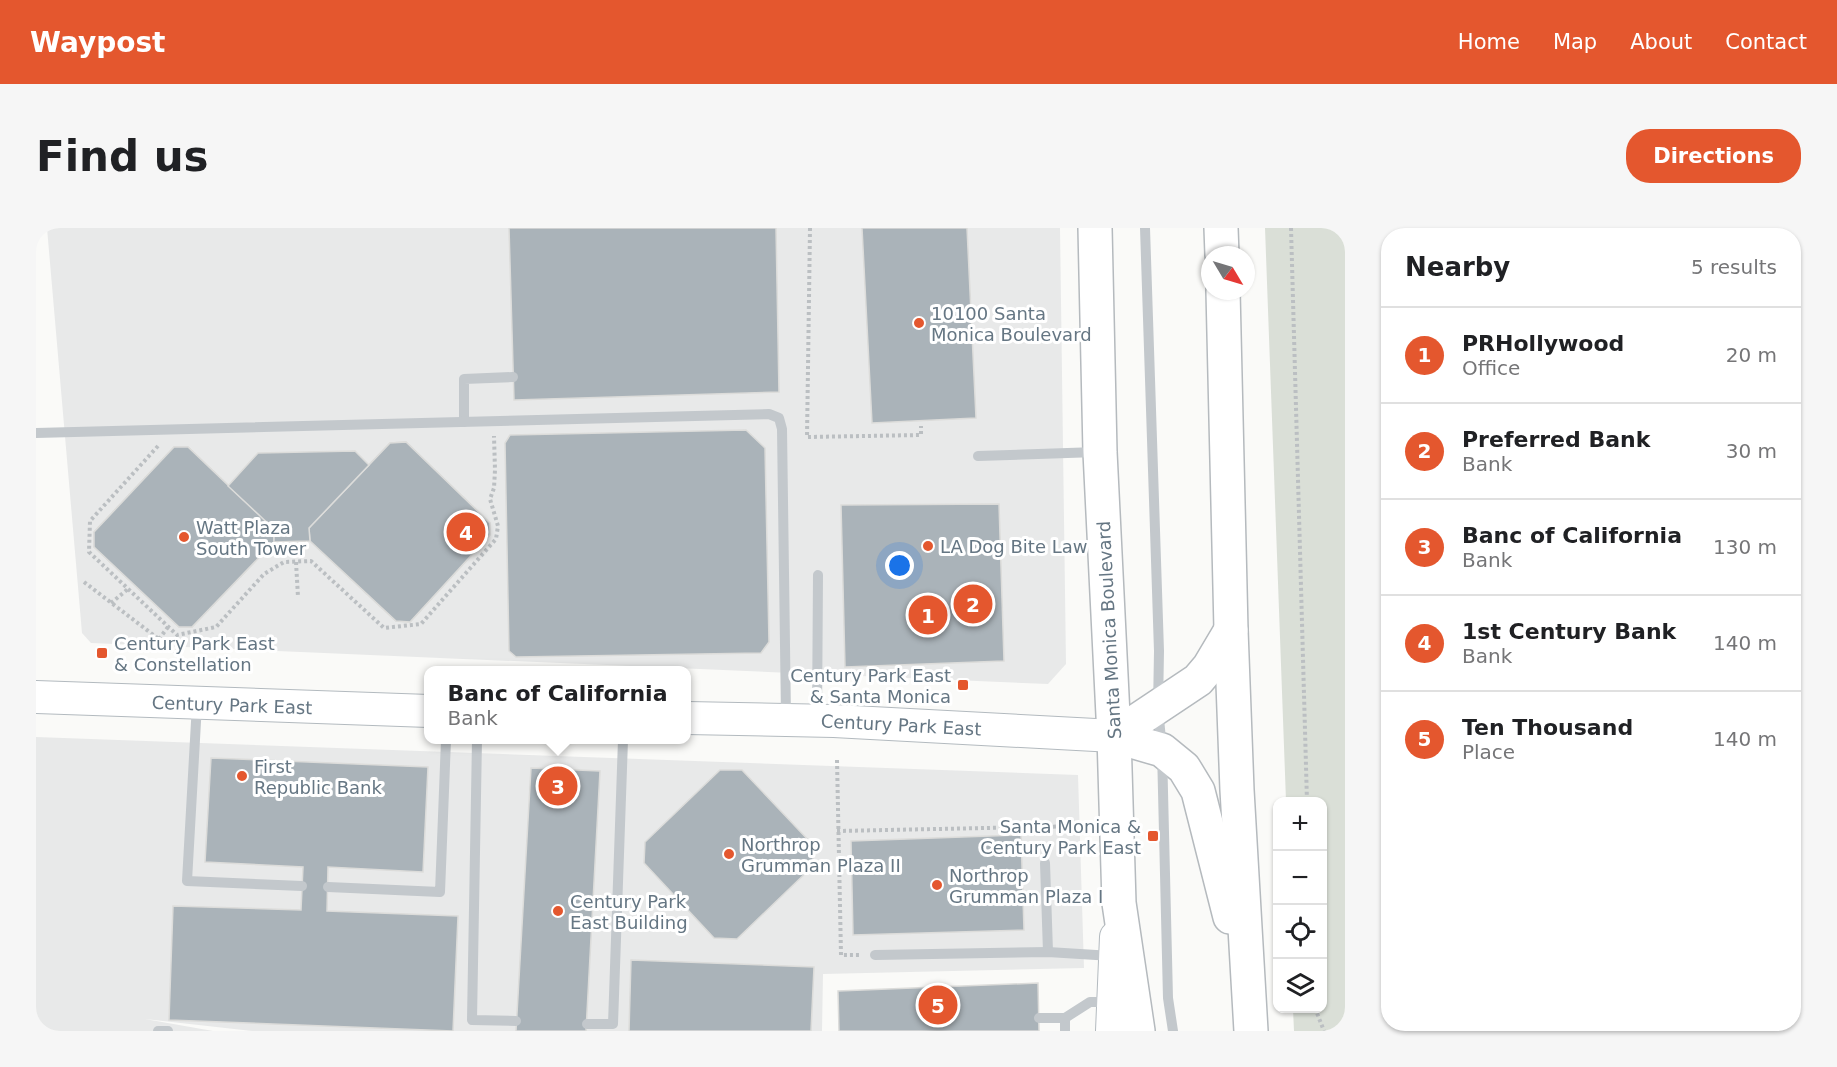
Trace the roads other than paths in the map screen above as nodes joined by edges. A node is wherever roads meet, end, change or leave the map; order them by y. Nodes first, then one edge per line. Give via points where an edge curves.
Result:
1 (1095, 228) edge
2 (1145, 228) edge
3 (1221, 228) edge
4 (1222, 246) edge
5 (1223, 300) edge
6 (513, 377) dead end
7 (464, 422) junction
8 (36, 433) edge
9 (1100, 452) junction
10 (978, 456) dead end
11 (818, 575) dead end
12 (1231, 630) junction
13 (36, 697) edge
14 (197, 704) junction
15 (1158, 708) junction
16 (424, 711) edge
17 (691, 718) edge
18 (786, 720) junction
19 (817, 721) junction
20 (1114, 736) junction
21 (446, 744) edge
22 (477, 744) edge
23 (623, 744) edge
24 (1162, 750) junction
25 (1045, 863) dead end
26 (302, 886) dead end
27 (328, 887) dead end
28 (1119, 903) junction
29 (1048, 952) junction
30 (875, 955) road end
31 (1115, 956) junction
32 (1249, 992) junction
33 (1112, 1016) edge
34 (1039, 1018) dead end
35 (1065, 1018) junction
36 (516, 1021) dead end
37 (587, 1024) dead end
38 (158, 1031) edge
39 (168, 1031) edge
40 (1065, 1031) edge
41 (1138, 1031) edge
42 (1173, 1031) edge
43 (1251, 1031) edge

1 - 9 main road, Santa Monica Boulevard
2 - 15 lane
3 - 4 main road
5 - 12 main road
6 - 7 lane via 464,379
7 - 8 lane
7 - 18 lane via 769,414 779,418
9 - 10 lane
9 - 20 main road, Santa Monica Boulevard
11 - 19 lane
12 - 15 main road via 1198,680
12 - 32 main road
13 - 14 main road, Century Park East
14 - 16 main road, Century Park East
14 - 26 lane via 187,881
15 - 20 main road
15 - 24 lane
17 - 18 main road, Century Park East
18 - 19 main road, Century Park East
19 - 20 main road, Century Park East
20 - 24 main road
20 - 28 main road, Santa Monica Boulevard
21 - 27 lane via 441,892
22 - 36 lane via 471,1020
23 - 37 lane via 613,1024
24 - 32 main road via 1184,768 1198,791
24 - 42 lane via 1168,998
25 - 29 lane
28 - 31 main road
28 - 41 main road, Santa Monica Boulevard
29 - 30 lane
29 - 31 lane
31 - 33 main road
32 - 43 main road
33 - 35 lane via 1090,1002
34 - 35 lane
35 - 40 lane
38 - 39 lane

